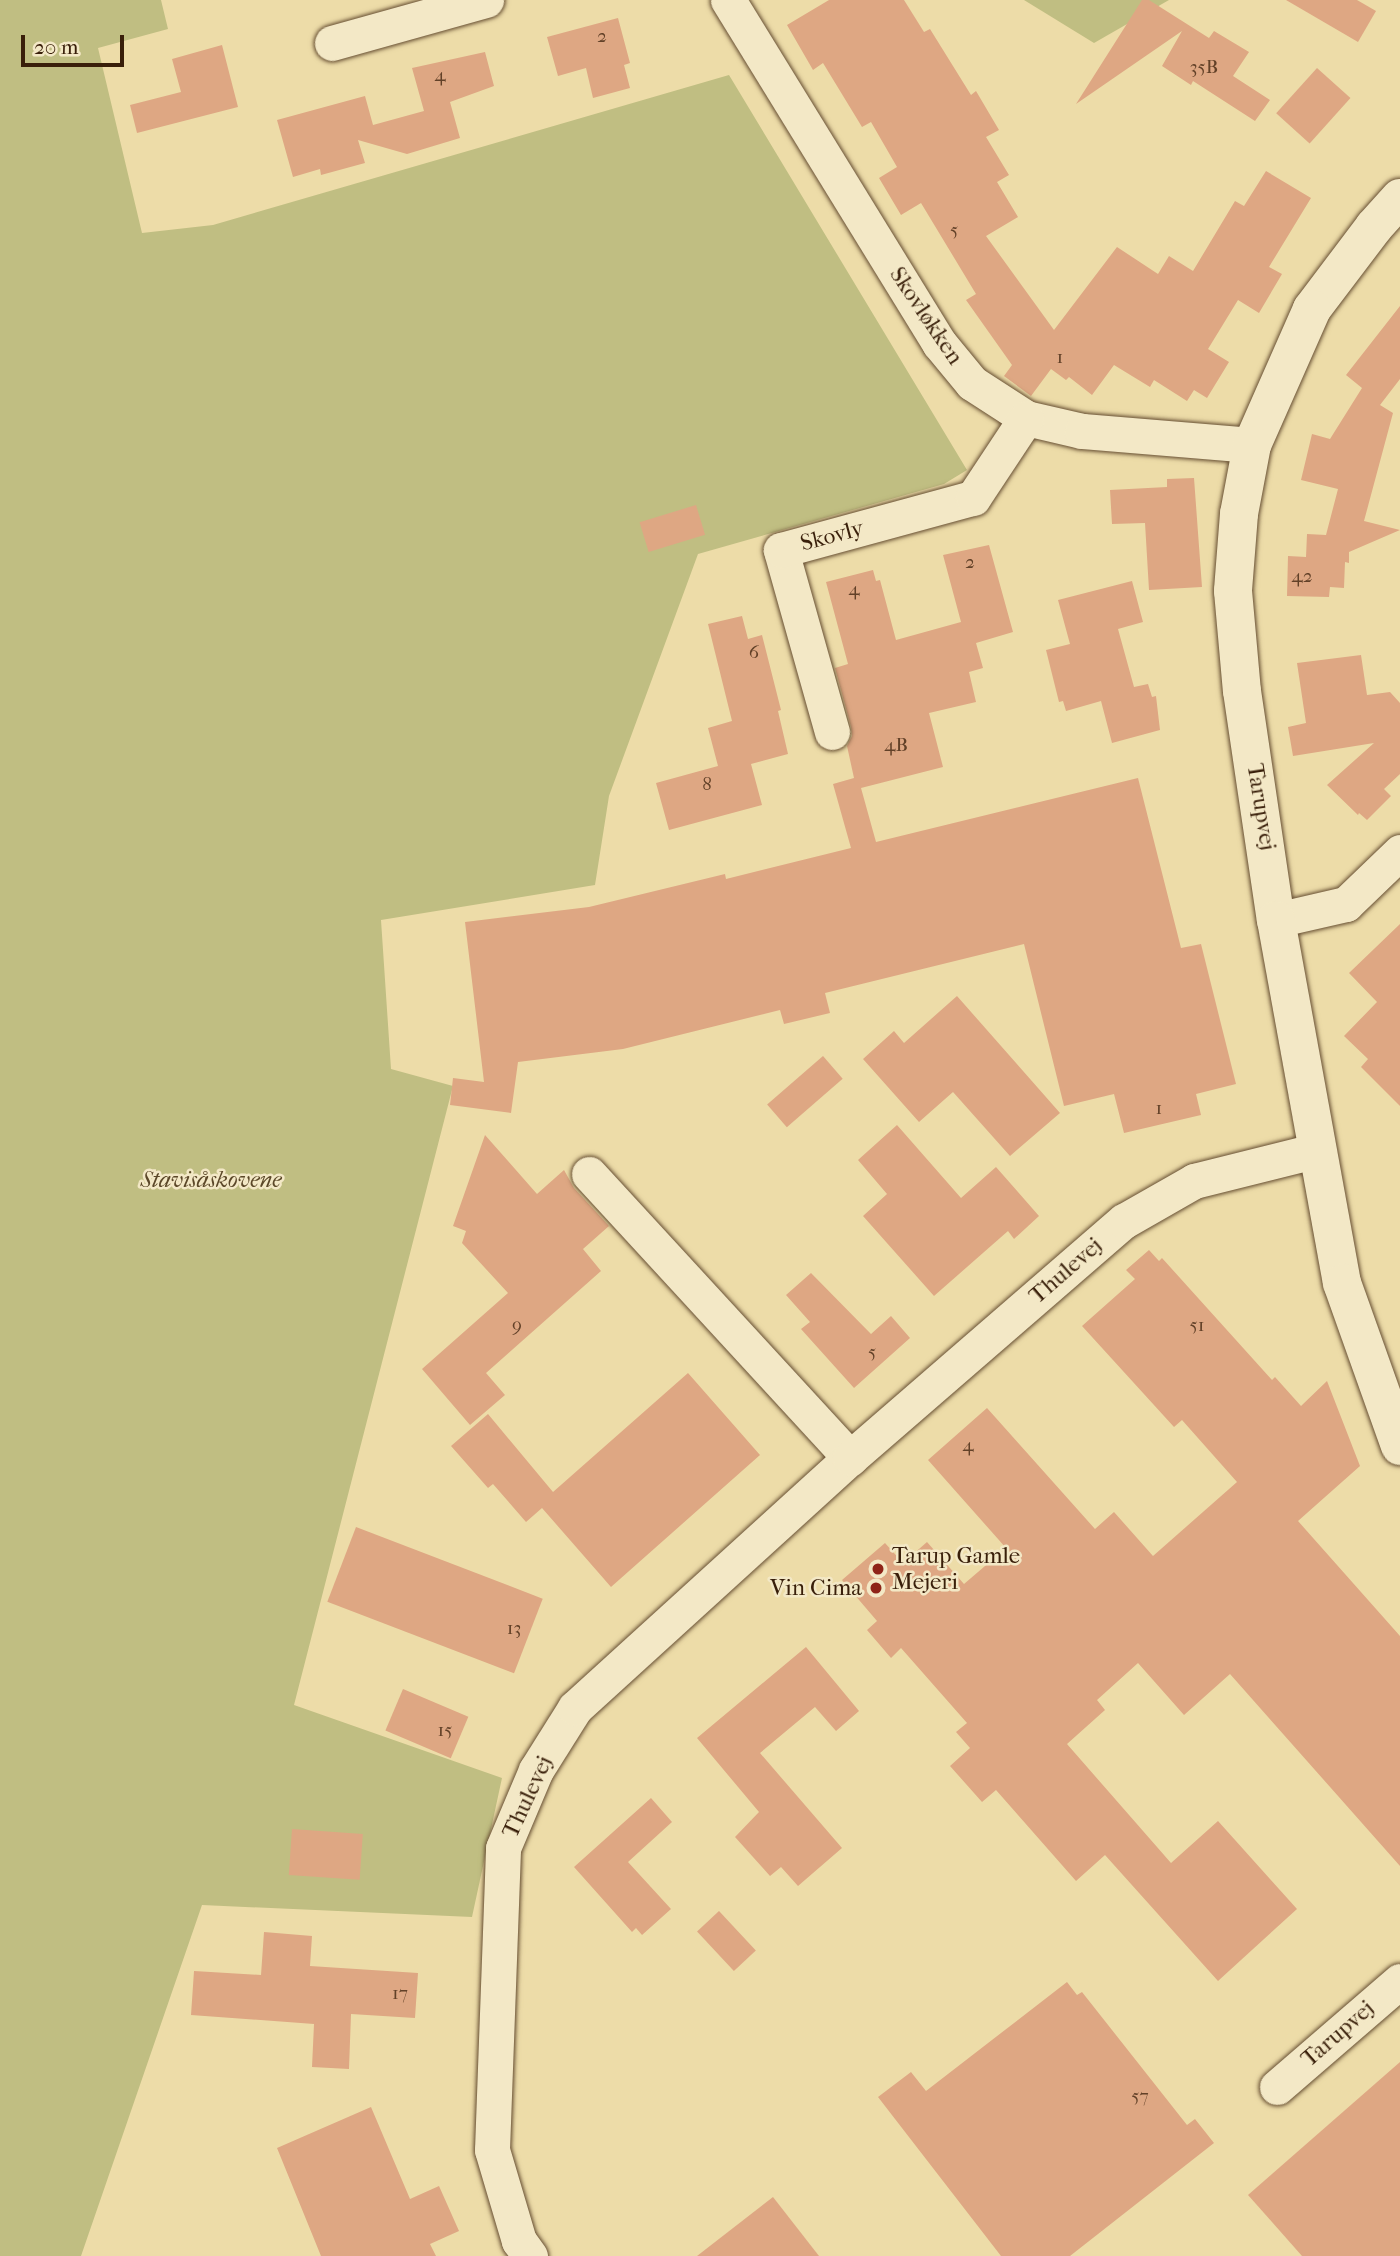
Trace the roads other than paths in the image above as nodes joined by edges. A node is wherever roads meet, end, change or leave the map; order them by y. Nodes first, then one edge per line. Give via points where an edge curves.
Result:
1 (485, 0) edge
2 (728, 0) edge
3 (332, 43) dead end
4 (1400, 198) edge
5 (1026, 418) junction
6 (1252, 444) junction
7 (832, 732) dead end
8 (1400, 852) edge
9 (1276, 920) junction
10 (1318, 1150) junction
11 (589, 1174) dead end
12 (1400, 1446) edge
13 (850, 1458) junction
14 (1400, 1981) edge
15 (1277, 2087) dead end
16 (530, 2256) edge

1 - 3 street
2 - 5 street, Skovløkken via 939,343 972,383
4 - 6 street, Tarupvej via 1312,309
5 - 6 street, Skovløkken via 1082,431
5 - 7 street, Skovly via 973,498 781,551
6 - 9 street, Tarupvej via 1239,514 1233,591 1242,691
8 - 9 street via 1346,904
9 - 10 street, Tarupvej
10 - 12 street, Tarupvej via 1342,1283
10 - 13 street, Thulevej via 1194,1181 1124,1221
11 - 13 street
13 - 16 street, Thulevej via 575,1708 537,1770 503,1848 492,2150 519,2241
14 - 15 street, Tarupvej

